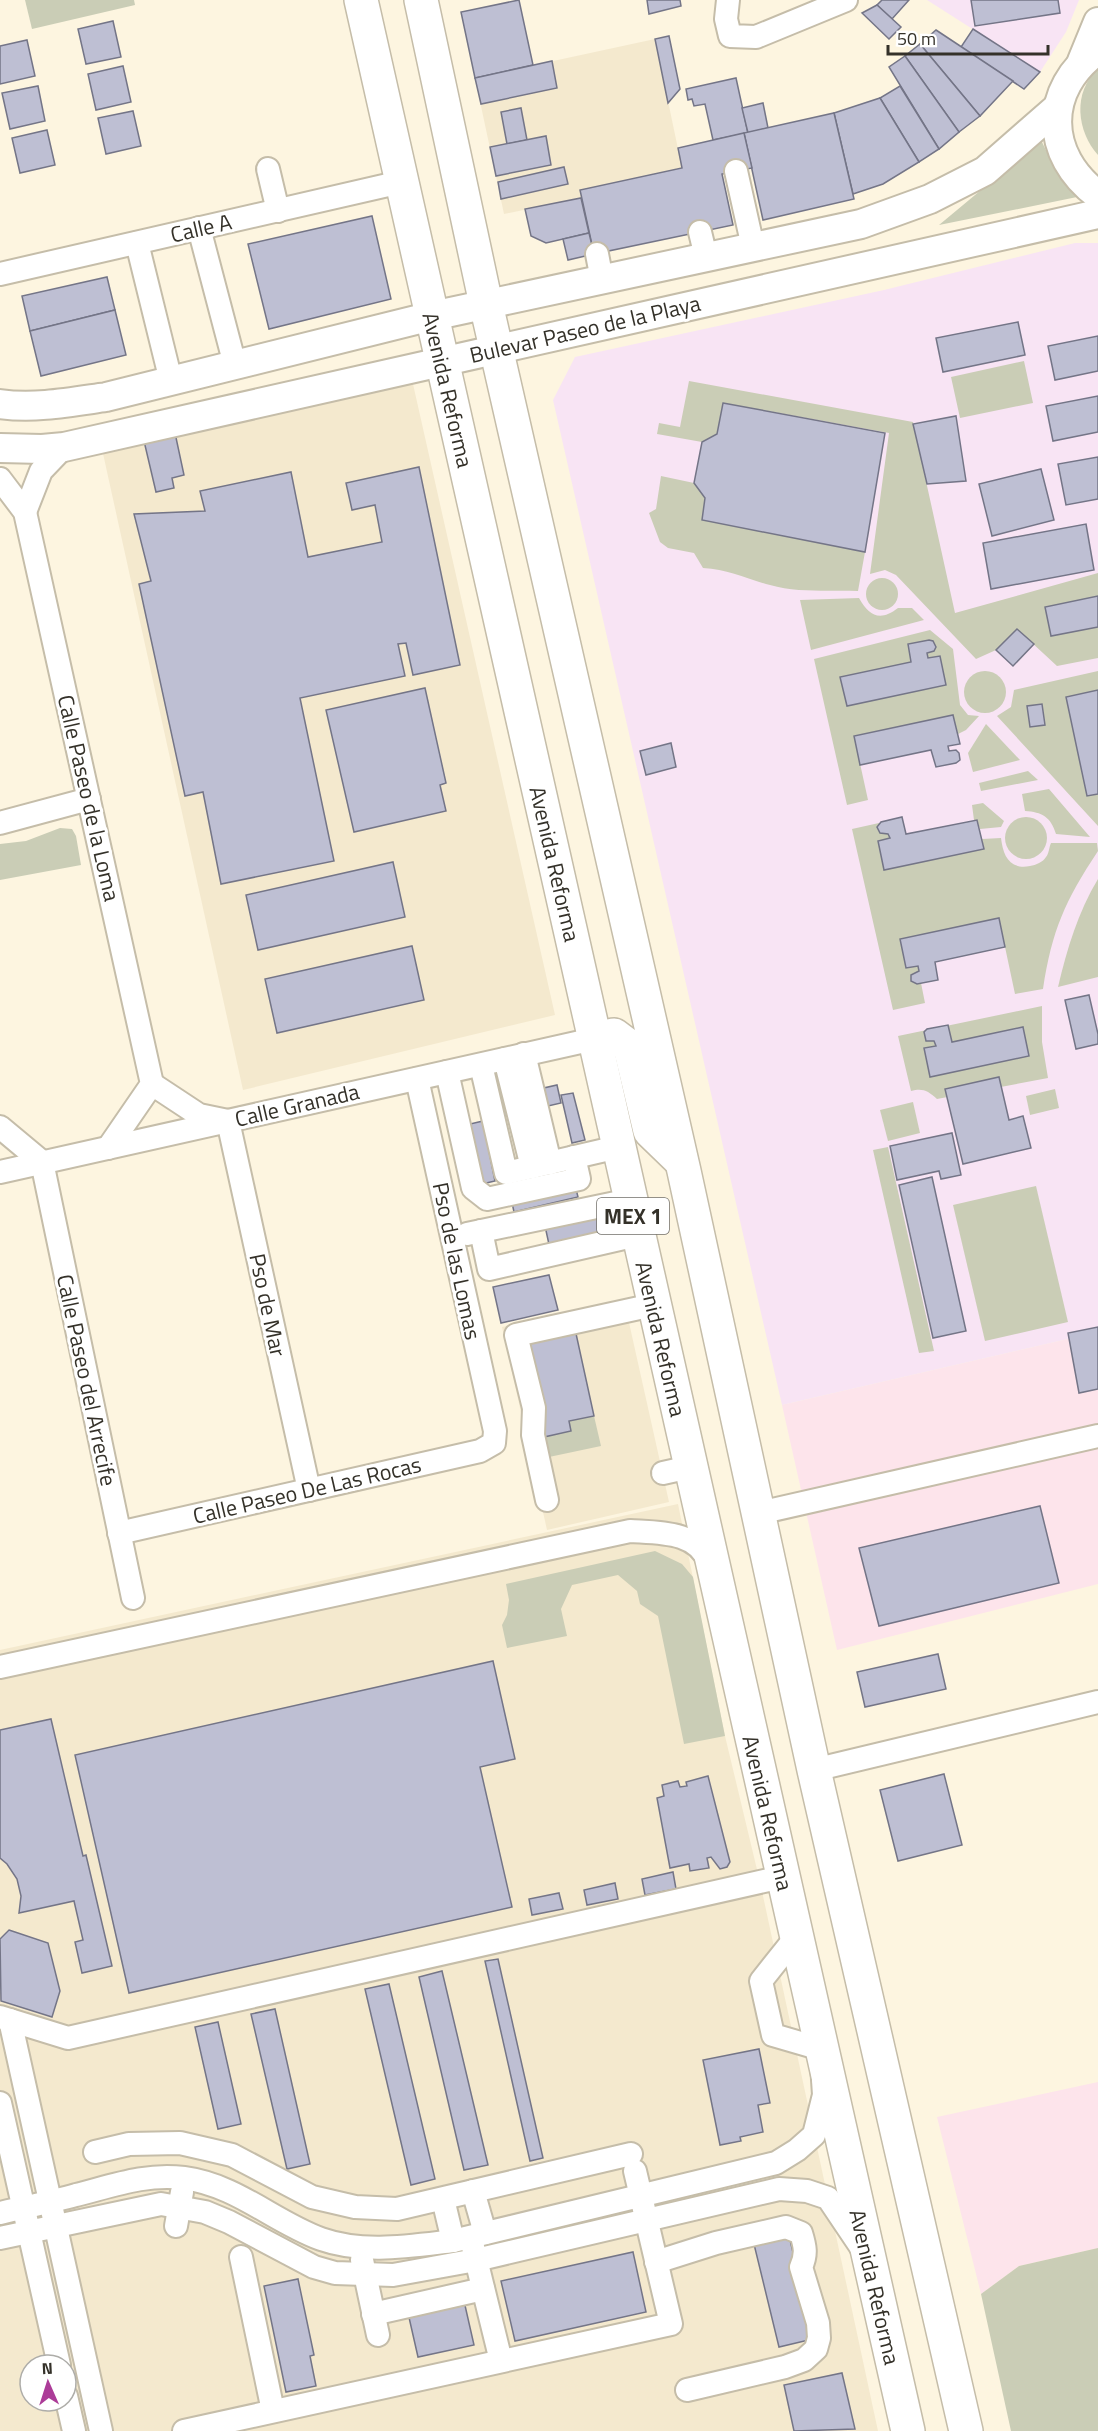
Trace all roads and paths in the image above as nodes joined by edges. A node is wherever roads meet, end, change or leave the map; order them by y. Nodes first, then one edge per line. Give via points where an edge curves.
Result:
1 (361, 0) edge
2 (421, 0) edge
3 (728, 0) edge
4 (846, 0) edge
5 (1098, 22) edge
6 (1090, 55) edge
7 (1058, 108) junction
8 (268, 169) dead end
9 (736, 171) dead end
10 (401, 182) junction
11 (1098, 195) edge
12 (278, 211) junction
13 (1098, 214) edge
14 (202, 222) junction
15 (137, 243) junction
16 (753, 247) junction
17 (0, 274) edge
18 (486, 304) junction
19 (432, 316) junction
20 (497, 350) junction
21 (441, 361) junction
22 (235, 365) junction
23 (171, 381) junction
24 (0, 404) edge
25 (120, 433) junction
26 (64, 447) junction
27 (0, 448) edge
28 (0, 479) edge
29 (25, 512) junction
30 (89, 799) junction
31 (0, 824) edge
32 (594, 1039) junction
33 (509, 1058) junction
34 (447, 1072) junction
35 (417, 1079) junction
36 (152, 1084) junction
37 (228, 1121) junction
38 (0, 1127) edge
39 (618, 1146) junction
40 (108, 1148) junction
41 (681, 1161) junction
42 (42, 1162) junction
43 (541, 1165) junction
44 (0, 1172) edge
45 (630, 1200) junction
46 (481, 1231) junction
47 (637, 1235) junction
48 (452, 1238) junction
49 (653, 1305) junction
50 (1098, 1436) edge
51 (494, 1443) joint
52 (309, 1490) junction
53 (548, 1500) dead end
54 (759, 1514) junction
55 (119, 1533) junction
56 (717, 1588) junction
57 (133, 1598) dead end
58 (0, 1667) edge
59 (1098, 1702) edge
60 (814, 1770) junction
61 (782, 1877) junction
62 (796, 1936) junction
63 (5, 2018) edge
64 (821, 2049) junction
65 (0, 2103) edge
66 (94, 2152) dead end
67 (184, 2178) junction
68 (473, 2191) junction
69 (641, 2196) junction
70 (442, 2199) junction
71 (50, 2201) junction
72 (24, 2207) junction
73 (0, 2212) edge
74 (178, 2216) junction
75 (647, 2220) junction
76 (56, 2226) junction
77 (29, 2232) junction
78 (470, 2237) junction
79 (0, 2238) edge
80 (359, 2247) junction
81 (241, 2257) dead end
82 (867, 2257) junction
83 (476, 2260) junction
84 (656, 2262) junction
85 (365, 2275) junction
86 (483, 2289) junction
87 (56, 2353) edge
88 (501, 2361) junction
89 (687, 2390) dead end
90 (273, 2411) junction
91 (70, 2413) edge
92 (74, 2431) edge
93 (101, 2431) edge
94 (184, 2431) edge
95 (908, 2431) edge
96 (966, 2431) edge

1 - 10 highway, Avenida Reforma / MEX 1
2 - 18 highway, MEX 1
3 - 4 street via 729,36 756,37
5 - 6 main road
6 - 7 main road via 1066,83
7 - 11 main road via 1057,135 1065,161 1081,183
7 - 16 main road, Bulevar Paseo de la Playa via 985,171 930,199 861,224
8 - 12 street
9 - 16 street
10 - 12 street, Calle A
10 - 19 highway, Avenida Reforma / MEX 1
12 - 14 street, Calle A
13 - 20 main road, Bulevar Paseo de la Playa
14 - 15 street, Calle A
14 - 22 street
15 - 17 street, Calle A
15 - 23 street
16 - 18 main road, Bulevar Paseo de la Playa via 703,245 600,267
18 - 19 main road, Bulevar Paseo de la Playa
18 - 20 highway, MEX 1
19 - 21 highway, Avenida Reforma / MEX 1
19 - 22 main road, Bulevar Paseo de la Playa
20 - 21 main road, Bulevar Paseo de la Playa
20 - 41 highway, MEX 1
21 - 25 main road, Bulevar Paseo de la Playa
21 - 32 highway, Avenida Reforma / MEX 1
22 - 23 main road, Bulevar Paseo de la Playa
23 - 24 main road, Bulevar Paseo de la Playa via 106,397 54,404
23 - 25 main road via 158,395 108,412 106,423
25 - 26 main road, Bulevar Paseo de la Playa
26 - 27 main road, Bulevar Paseo de la Playa
26 - 29 street via 40,471
28 - 29 street, Calle Paseo de la Loma
29 - 30 street, Calle Paseo de la Loma
30 - 31 street
30 - 36 street, Calle Paseo de la Loma
32 - 33 street, Calle Granada
32 - 39 highway, Avenida Reforma / MEX 1
32 - 41 highway via 614,1035 630,1047 650,1131
33 - 34 street, Calle Granada
33 - 43 street
33 - 43 street via 506,1173
34 - 35 street, Calle Granada
34 - 43 street via 473,1188 487,1199 579,1179
35 - 37 street, Calle Granada
35 - 48 street, Pso de las Lomas
36 - 37 street via 199,1115
36 - 40 street
37 - 40 street, Calle Granada
37 - 52 street, Pso de Mar
38 - 42 street
39 - 43 street
39 - 45 highway, Avenida Reforma / MEX 1
40 - 42 street, Calle Granada
41 - 54 highway, MEX 1
42 - 44 street, Calle Granada
42 - 55 street, Calle Paseo del Arrecife
45 - 46 street
45 - 47 highway, Avenida Reforma / MEX 1
46 - 47 street via 489,1269
46 - 48 street
47 - 49 highway, Avenida Reforma / MEX 1
48 - 51 street, Pso de las Lomas via 495,1431
49 - 53 street via 516,1335 534,1408 533,1435
49 - 56 highway, Avenida Reforma / MEX 1 via 676,1470
50 - 54 street
51 - 52 street, Calle Paseo De Las Rocas via 480,1451
52 - 55 street, Calle Paseo De Las Rocas
54 - 60 highway, MEX 1
55 - 57 street, Calle Paseo del Arrecife
56 - 58 street via 705,1552 691,1541 670,1533 630,1531
56 - 61 highway, Avenida Reforma / MEX 1
59 - 60 street
60 - 96 highway, MEX 1
61 - 62 highway, Avenida Reforma / MEX 1
61 - 63 street via 68,2038
62 - 64 highway, Avenida Reforma / MEX 1
62 - 64 street via 761,1982 770,2024 773,2035
63 - 71 street
64 - 69 street via 824,2095 814,2134 797,2150 776,2163
64 - 82 highway, Avenida Reforma / MEX 1
65 - 72 street
66 - 70 street via 129,2144 180,2143 232,2155 312,2197 355,2207 397,2209
67 - 71 street via 136,2179
67 - 74 street
67 - 80 street via 235,2193 319,2239
68 - 69 street via 633,2163
68 - 70 street
68 - 78 street
69 - 75 street
69 - 78 street
70 - 78 street
71 - 72 street
71 - 76 street
72 - 73 street
72 - 77 street
74 - 76 street via 161,2204
74 - 85 street via 205,2212 314,2267
75 - 82 street via 779,2189 807,2191 828,2198
75 - 83 street
75 - 84 street
76 - 77 street
76 - 93 street
77 - 79 street
77 - 87 street
78 - 80 street via 410,2246
78 - 83 street
80 - 85 street
81 - 90 street
82 - 95 highway, Avenida Reforma / MEX 1
83 - 85 street via 393,2275
83 - 86 street
84 - 88 street via 671,2324
84 - 89 street via 786,2227 801,2233 805,2244 806,2257 801,2267 818,2323 816,2349 804,2360 785,2367
85 - 86 street via 375,2324
86 - 88 street
88 - 90 street
90 - 94 street
91 - 92 street

